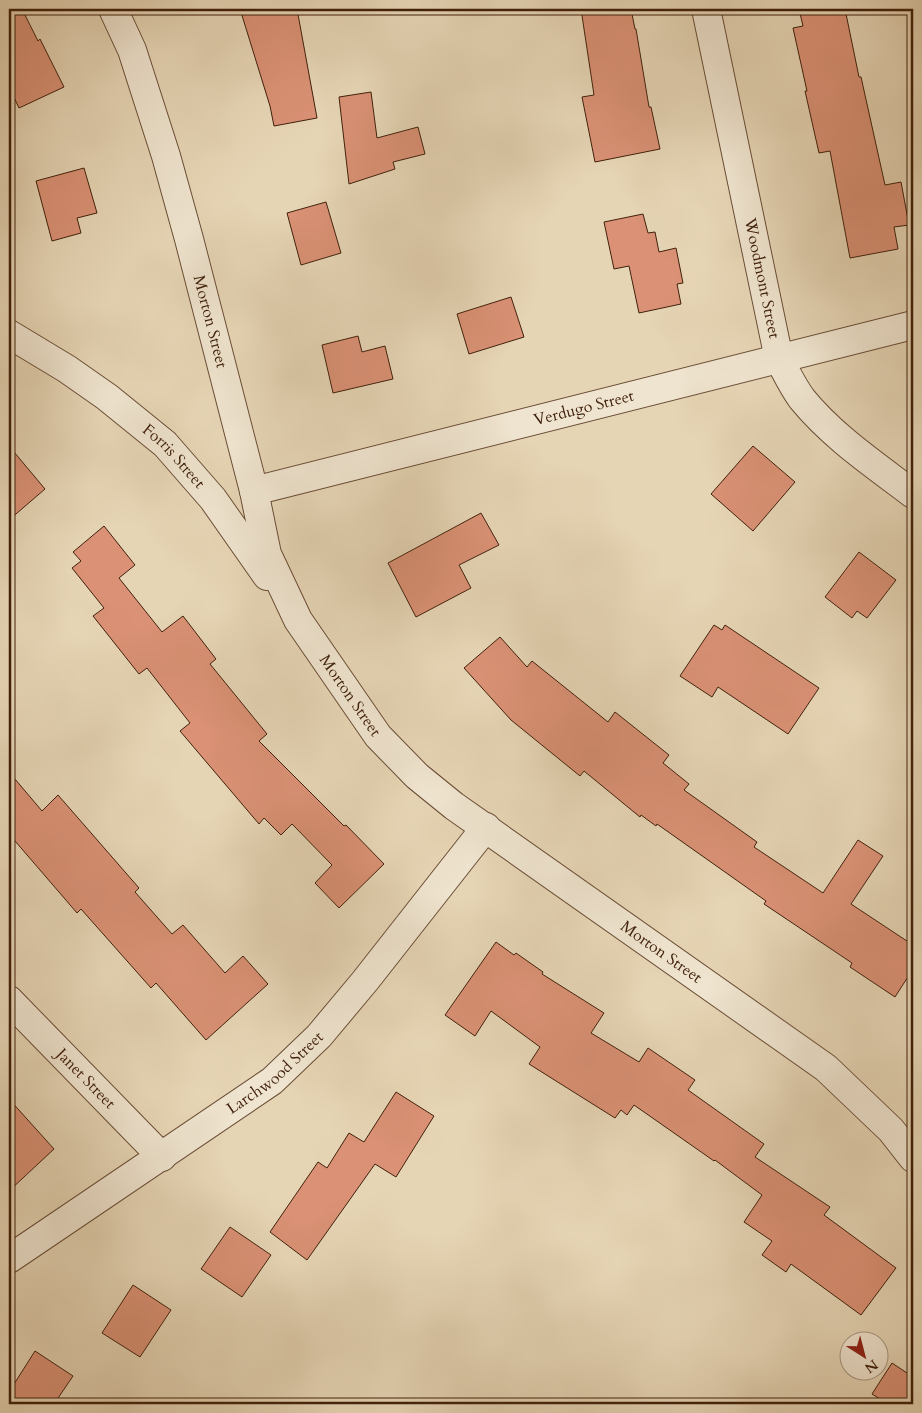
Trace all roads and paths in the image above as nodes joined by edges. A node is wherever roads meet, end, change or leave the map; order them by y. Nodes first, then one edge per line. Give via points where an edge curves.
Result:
1 (113, 9) edge
2 (706, 9) edge
3 (913, 325) edge
4 (9, 334) edge
5 (779, 359) junction
6 (254, 491) junction
7 (913, 494) edge
8 (298, 620) junction
9 (486, 827) junction
10 (9, 1000) edge
11 (162, 1157) junction
12 (913, 1158) edge
13 (9, 1259) edge

1 - 6 street, Morton Street via 132,50 166,156
2 - 5 street, Woodmont Street
3 - 5 street, Verdugo Street
4 - 8 street, Forris Street via 90,386 165,444 213,499
5 - 6 street, Verdugo Street
5 - 7 street, Woodmont Street via 801,398 829,428
6 - 8 street, Morton Street via 268,554
8 - 9 street, Morton Street via 378,736 439,795
9 - 11 street, Larchwood Street via 319,1036 272,1081
9 - 12 street, Morton Street via 826,1068 891,1130
10 - 11 street, Janet Street
11 - 13 street, Larchwood Street

